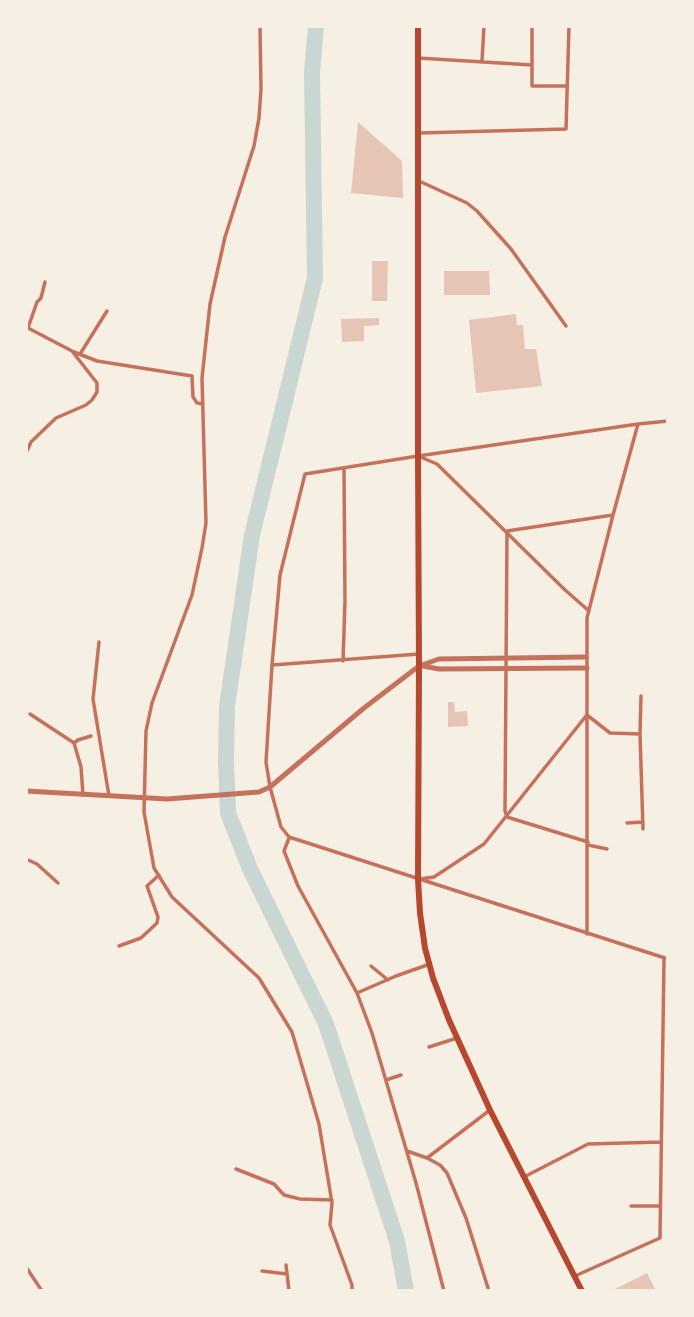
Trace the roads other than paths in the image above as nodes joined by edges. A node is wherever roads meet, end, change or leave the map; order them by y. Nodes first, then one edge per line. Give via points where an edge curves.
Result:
1 (260, 26) edge
2 (418, 26) edge
3 (484, 26) edge
4 (533, 26) edge
5 (569, 26) edge
6 (418, 58) junction
7 (482, 61) junction
8 (532, 65) junction
9 (567, 86) junction
10 (419, 133) junction
11 (419, 181) junction
12 (45, 282) dead end
13 (107, 311) dead end
14 (566, 326) dead end
15 (72, 352) junction
16 (80, 354) junction
17 (203, 404) junction
18 (668, 421) edge
19 (638, 424) junction
20 (26, 453) edge
21 (418, 456) junction
22 (344, 469) junction
23 (613, 515) junction
24 (507, 531) junction
25 (589, 611) junction
26 (99, 642) dead end
27 (419, 654) junction
28 (586, 657) junction
29 (505, 658) junction
30 (343, 661) junction
31 (272, 665) junction
32 (419, 666) junction
33 (506, 667) junction
34 (587, 668) junction
35 (641, 696) dead end
36 (30, 714) dead end
37 (587, 715) junction
38 (640, 734) junction
39 (91, 736) dead end
40 (74, 743) junction
41 (270, 787) junction
42 (26, 791) edge
43 (83, 794) junction
44 (109, 796) junction
45 (145, 799) junction
46 (507, 817) junction
47 (643, 821) junction
48 (627, 823) dead end
49 (643, 829) dead end
50 (289, 837) junction
51 (588, 844) junction
52 (607, 849) dead end
53 (26, 859) edge
54 (159, 876) junction
55 (418, 879) junction
56 (58, 883) dead end
57 (587, 934) junction
58 (119, 946) dead end
59 (666, 959) edge
60 (430, 964) junction
61 (371, 966) dead end
62 (388, 980) junction
63 (357, 993) junction
64 (457, 1038) junction
65 (429, 1047) dead end
66 (401, 1075) dead end
67 (386, 1080) junction
68 (491, 1110) junction
69 (661, 1142) junction
70 (407, 1151) junction
71 (427, 1158) junction
72 (236, 1169) dead end
73 (524, 1177) junction
74 (332, 1200) junction
75 (631, 1206) dead end
76 (660, 1206) junction
77 (286, 1265) dead end
78 (26, 1267) edge
79 (262, 1270) dead end
80 (287, 1274) junction
81 (575, 1276) junction
82 (42, 1291) edge
83 (289, 1291) edge
84 (352, 1291) edge
85 (444, 1291) edge
86 (489, 1291) edge
87 (582, 1291) edge

1 - 17 street via 259,118 210,304
2 - 6 main road
3 - 7 street
4 - 8 street
5 - 9 street
6 - 7 street
6 - 10 main road
7 - 8 street
8 - 9 street via 532,86
9 - 10 street via 566,129
10 - 11 main road
11 - 14 street via 477,211 511,249
11 - 21 main road
12 - 15 street via 28,328
13 - 16 street
15 - 16 street
15 - 20 street via 97,383 97,392 86,405 55,418
16 - 17 street via 97,361 192,376 193,397
17 - 45 street via 206,523 192,595 152,703 146,731
18 - 19 street
19 - 21 street
19 - 23 street
21 - 22 street
21 - 24 street via 437,464
21 - 27 main road
22 - 30 street
22 - 31 street via 305,474 280,575
23 - 24 street
23 - 25 street
24 - 25 street
24 - 29 street
25 - 28 street
26 - 44 street via 93,699
27 - 30 street
27 - 32 main road
28 - 29 street
28 - 34 street
29 - 32 street via 439,659
29 - 33 street
30 - 31 street
31 - 41 street via 266,762
32 - 33 street
32 - 41 street
32 - 55 main road
33 - 34 street
33 - 46 street
34 - 37 street
35 - 38 street
36 - 40 street
37 - 38 street via 610,733
37 - 46 street
37 - 51 street
38 - 47 street
39 - 40 street
40 - 43 street
41 - 45 street via 259,792
41 - 50 street via 281,827
42 - 43 street
43 - 44 street
44 - 45 street
45 - 54 street via 148,839
46 - 51 street
46 - 55 street via 484,844 433,877
47 - 48 street
47 - 49 street
50 - 55 street
50 - 63 street via 284,851 298,886
51 - 52 street
51 - 57 street
53 - 56 street
54 - 58 street via 147,886 157,923 141,938
54 - 74 street via 172,897 259,978 292,1032 320,1124
55 - 57 street
55 - 60 main road
57 - 59 street
59 - 69 street
60 - 62 street
60 - 64 main road
61 - 62 street
62 - 63 street
63 - 67 street
64 - 65 street
64 - 68 main road
66 - 67 street
67 - 70 street
68 - 71 street
68 - 73 main road
69 - 73 street via 588,1143
69 - 76 street
70 - 71 street
70 - 85 street
71 - 86 street via 447,1172
72 - 74 street via 274,1184 284,1195
73 - 81 main road
74 - 84 street via 330,1225
75 - 76 street
76 - 81 street via 660,1238
77 - 80 street
78 - 82 street
79 - 80 street
80 - 83 street
81 - 87 main road

